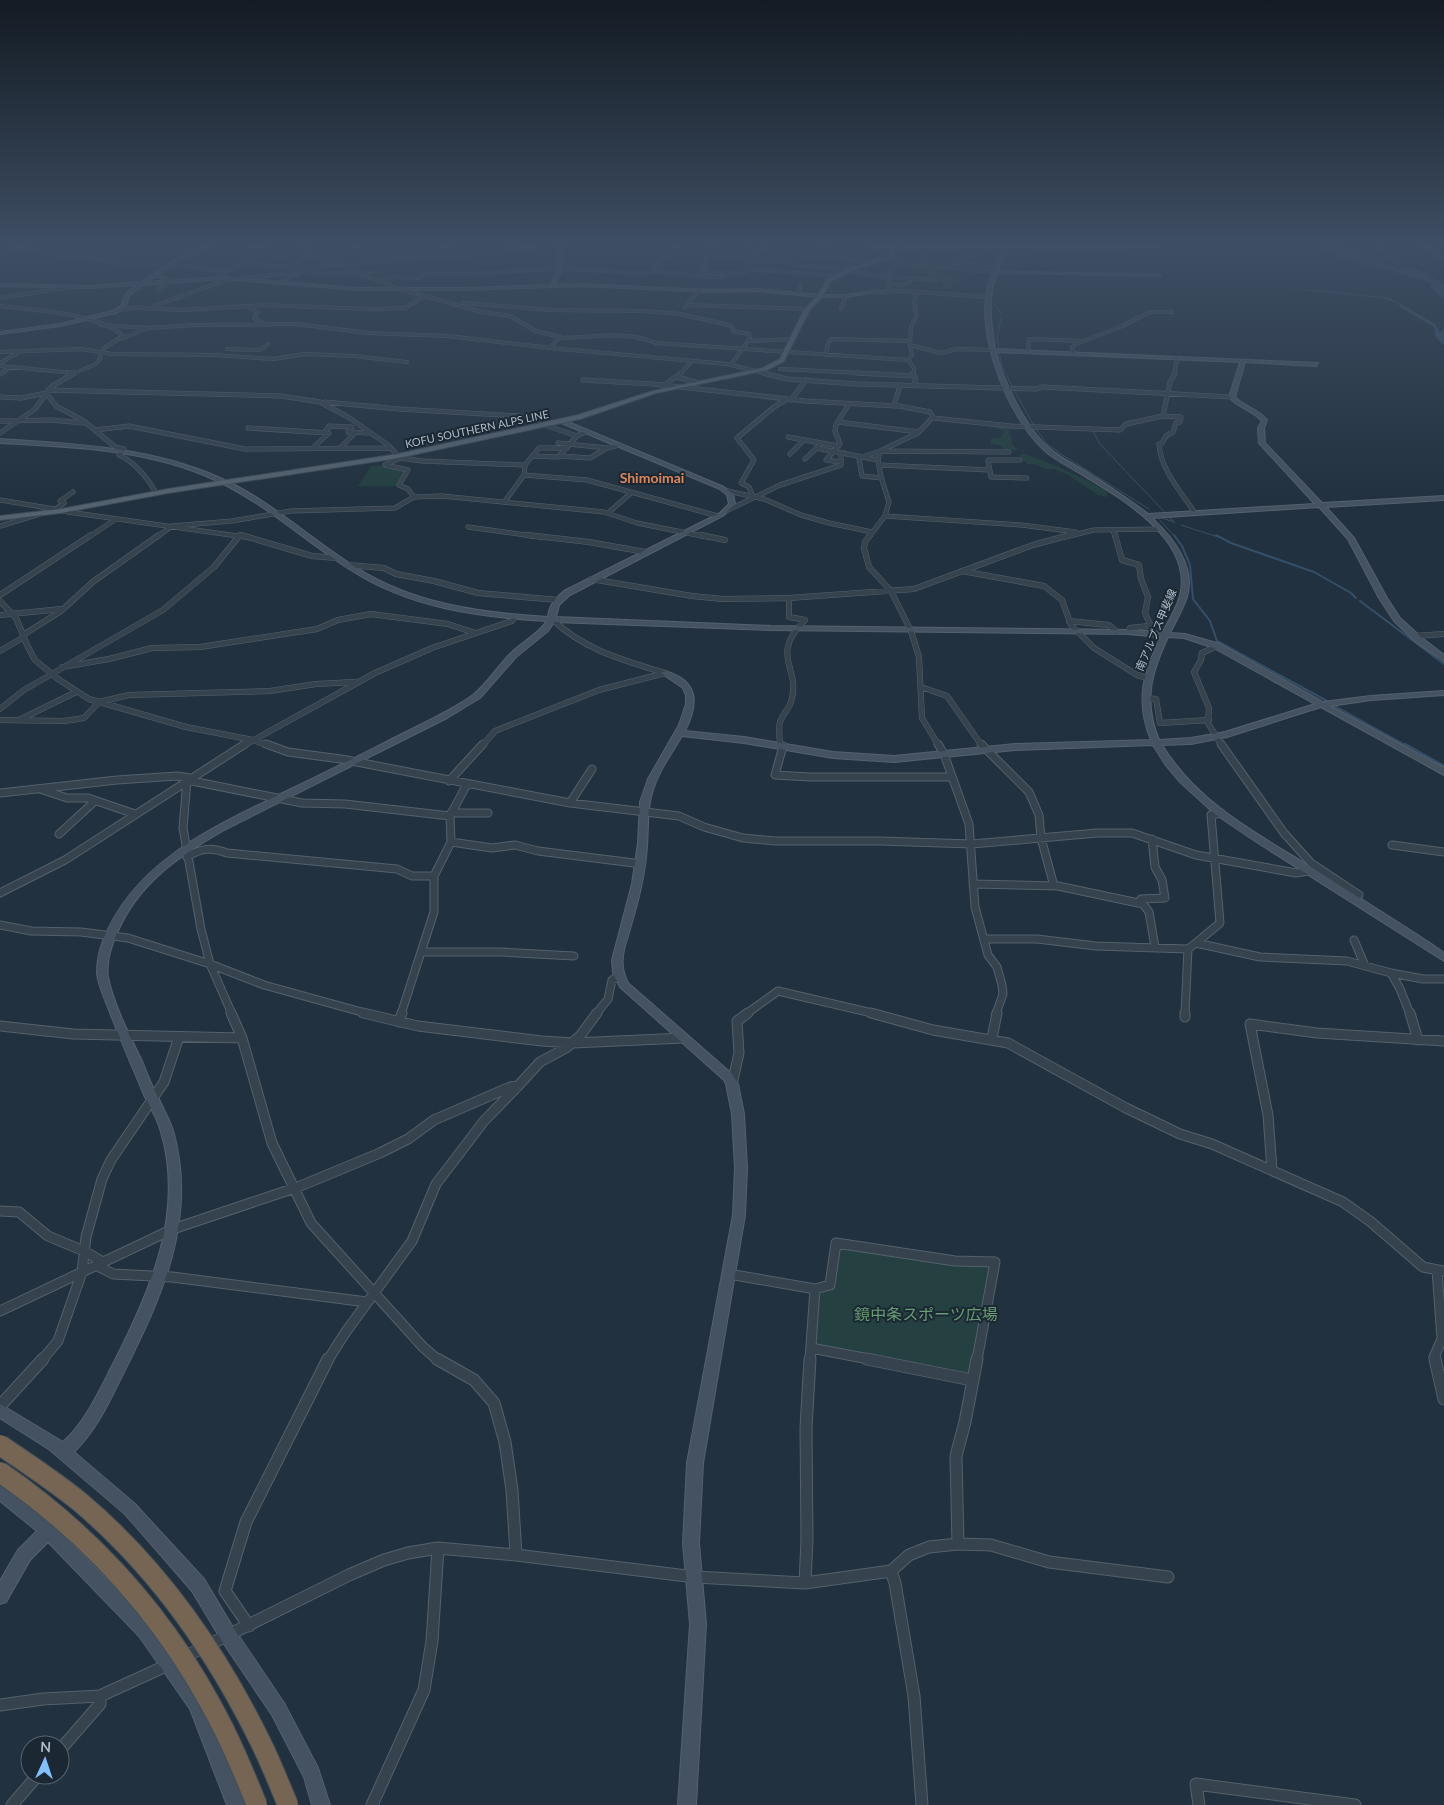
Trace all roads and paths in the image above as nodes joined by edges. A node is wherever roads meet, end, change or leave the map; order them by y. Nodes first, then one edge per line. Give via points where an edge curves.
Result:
1 (13, 331) edge
2 (119, 331) edge
3 (141, 331) edge
4 (364, 331) edge
5 (537, 331) edge
6 (738, 331) edge
7 (798, 331) edge
8 (911, 331) edge
9 (992, 331) edge
10 (1109, 331) edge
11 (0, 333) edge
12 (560, 338) junction
13 (120, 339) junction
14 (794, 339) junction
15 (750, 341) junction
16 (1083, 341) junction
17 (910, 343) junction
18 (268, 344) dead end
19 (551, 348) junction
20 (227, 349) dead end
21 (236, 349) junction
22 (743, 349) junction
23 (994, 350) junction
24 (1028, 351) junction
25 (0, 352) edge
26 (20, 352) junction
27 (787, 352) junction
28 (102, 353) junction
29 (1074, 353) junction
30 (826, 355) junction
31 (228, 356) junction
32 (864, 357) junction
33 (1177, 358) junction
34 (908, 360) junction
35 (407, 362) dead end
36 (691, 362) junction
37 (1243, 362) junction
38 (0, 364) edge
39 (1316, 364) dead end
40 (731, 365) junction
41 (779, 366) junction
42 (11, 367) junction
43 (757, 371) junction
44 (866, 373) junction
45 (0, 374) edge
46 (75, 374) junction
47 (619, 374) dead end
48 (772, 375) junction
49 (636, 376) dead end
50 (914, 376) junction
51 (677, 377) junction
52 (583, 380) dead end
53 (806, 380) junction
54 (614, 381) junction
55 (631, 382) junction
56 (699, 383) junction
57 (664, 385) junction
58 (900, 386) junction
59 (913, 386) junction
60 (680, 387) junction
61 (1008, 389) junction
62 (47, 392) junction
63 (1169, 393) junction
64 (0, 397) edge
65 (1232, 397) junction
66 (789, 399) junction
67 (320, 402) junction
68 (849, 404) junction
69 (896, 406) junction
70 (1163, 416) junction
71 (933, 418) junction
72 (0, 421) edge
73 (561, 421) junction
74 (17, 422) junction
75 (838, 422) junction
76 (87, 423) junction
77 (542, 425) junction
78 (1029, 427) junction
79 (248, 428) dead end
80 (95, 430) junction
81 (587, 431) junction
82 (325, 432) junction
83 (355, 432) junction
84 (919, 432) junction
85 (0, 433) edge
86 (372, 433) junction
87 (576, 436) junction
88 (788, 437) dead end
89 (804, 440) junction
90 (0, 441) edge
91 (558, 442) dead end
92 (820, 443) junction
93 (571, 444) junction
94 (619, 445) junction
95 (314, 447) junction
96 (341, 447) junction
97 (390, 448) junction
98 (567, 448) junction
99 (607, 448) junction
100 (816, 448) junction
101 (836, 448) junction
102 (794, 450) junction
103 (880, 451) junction
104 (122, 452) junction
105 (813, 452) junction
106 (1009, 452) dead end
107 (790, 454) dead end
108 (844, 454) junction
109 (532, 456) junction
110 (561, 456) junction
111 (399, 457) junction
112 (859, 458) junction
113 (805, 459) dead end
114 (1020, 460) dead end
115 (841, 462) junction
116 (879, 463) junction
117 (525, 465) junction
118 (990, 470) junction
119 (524, 475) junction
120 (882, 478) junction
121 (1027, 478) dead end
122 (225, 483) junction
123 (728, 491) junction
124 (73, 492) dead end
125 (156, 493) junction
126 (631, 493) junction
127 (755, 497) junction
128 (414, 498) junction
129 (1444, 498) edge
130 (0, 500) edge
131 (505, 501) junction
132 (1323, 506) junction
133 (56, 511) junction
134 (726, 511) junction
135 (608, 513) junction
136 (1195, 513) junction
137 (40, 514) junction
138 (274, 514) junction
139 (718, 516) junction
140 (885, 516) junction
141 (1146, 516) junction
142 (0, 518) edge
143 (116, 519) junction
144 (0, 526) edge
145 (172, 526) junction
146 (468, 527) dead end
147 (1160, 529) junction
148 (1113, 530) junction
149 (872, 532) junction
150 (1082, 532) junction
151 (684, 533) junction
152 (240, 535) junction
153 (725, 540) dead end
154 (645, 552) junction
155 (337, 558) junction
156 (347, 565) junction
157 (962, 571) junction
158 (591, 579) junction
159 (891, 591) junction
160 (0, 595) edge
161 (789, 598) junction
162 (558, 600) junction
163 (0, 601) edge
164 (63, 609) junction
165 (12, 613) junction
166 (0, 614) edge
167 (515, 617) junction
168 (552, 619) junction
169 (1069, 621) junction
170 (795, 630) junction
171 (910, 631) junction
172 (1079, 632) junction
173 (1117, 632) junction
174 (1128, 632) junction
175 (475, 633) junction
176 (1166, 633) junction
177 (1444, 634) edge
178 (24, 636) junction
179 (1414, 636) junction
180 (1217, 646) junction
181 (0, 651) edge
182 (1444, 659) edge
183 (62, 667) junction
184 (52, 673) junction
185 (665, 673) junction
186 (1148, 678) junction
187 (356, 682) junction
188 (921, 687) junction
189 (76, 692) junction
190 (1444, 693) edge
191 (1145, 698) junction
192 (99, 702) junction
193 (1323, 704) junction
194 (0, 709) edge
195 (2, 720) edge
196 (18, 720) junction
197 (1209, 720) junction
198 (0, 727) edge
199 (679, 733) junction
200 (1216, 736) junction
201 (253, 740) junction
202 (1156, 743) junction
203 (782, 746) junction
204 (984, 749) junction
205 (944, 754) junction
206 (355, 762) junction
207 (592, 769) dead end
208 (1444, 772) edge
209 (952, 777) junction
210 (188, 779) junction
211 (449, 781) junction
212 (466, 784) junction
213 (40, 789) junction
214 (0, 793) edge
215 (280, 799) junction
216 (96, 801) junction
217 (570, 803) junction
218 (488, 813) dead end
219 (645, 813) junction
220 (1221, 813) junction
221 (135, 814) junction
222 (450, 814) junction
223 (59, 834) dead end
224 (1041, 838) junction
225 (1152, 839) junction
226 (451, 842) junction
227 (972, 844) junction
228 (1392, 845) dead end
229 (1444, 852) edge
230 (187, 853) junction
231 (1214, 858) junction
232 (642, 864) junction
233 (1308, 870) junction
234 (434, 876) junction
235 (973, 884) junction
236 (1054, 886) junction
237 (0, 894) edge
238 (1352, 898) junction
239 (1138, 903) junction
240 (0, 925) edge
241 (110, 936) junction
242 (984, 939) junction
243 (1354, 940) dead end
244 (1196, 942) junction
245 (1155, 947) junction
246 (1188, 949) junction
247 (421, 952) junction
248 (574, 956) dead end
249 (1444, 958) edge
250 (210, 964) junction
251 (1365, 966) junction
252 (1391, 973) junction
253 (618, 976) junction
254 (1444, 979) edge
255 (1185, 1017) dead end
256 (399, 1022) junction
257 (0, 1026) edge
258 (123, 1035) junction
259 (180, 1037) junction
260 (242, 1038) junction
261 (684, 1038) junction
262 (992, 1038) junction
263 (1418, 1040) junction
264 (1444, 1041) edge
265 (573, 1043) junction
266 (732, 1084) junction
267 (518, 1086) junction
268 (152, 1098) junction
269 (1272, 1170) junction
270 (293, 1188) junction
271 (0, 1211) edge
272 (173, 1229) junction
273 (84, 1251) junction
274 (99, 1264) junction
275 (1441, 1270) edge
276 (82, 1272) junction
277 (729, 1274) junction
278 (161, 1276) junction
279 (815, 1289) junction
280 (370, 1298) junction
281 (0, 1310) edge
282 (811, 1348) junction
283 (972, 1380) junction
284 (1444, 1399) edge
285 (0, 1408) edge
286 (0, 1445) edge
287 (63, 1452) junction
288 (0, 1472) edge
289 (0, 1492) edge
290 (48, 1531) junction
291 (958, 1544) junction
292 (438, 1548) junction
293 (516, 1555) junction
294 (891, 1571) junction
295 (695, 1577) junction
296 (1168, 1577) dead end
297 (806, 1583) junction
298 (0, 1596) edge
299 (249, 1626) junction
300 (228, 1635) junction
301 (170, 1664) junction
302 (100, 1696) junction
303 (0, 1705) edge
304 (70, 1738) edge
305 (29, 1785) edge
306 (12, 1805) edge
307 (236, 1805) edge
308 (257, 1805) edge
309 (288, 1805) edge
310 (321, 1805) edge
311 (372, 1805) edge
312 (687, 1805) edge
313 (922, 1805) edge
314 (1199, 1805) edge
315 (1355, 1805) edge

1 - 11 street
2 - 13 street via 123,336
3 - 13 street
4 - 19 street via 448,336
5 - 12 street
6 - 15 street via 749,334
7 - 14 main road
8 - 17 street
9 - 23 street, 南アルプス甲斐線
10 - 16 street
12 - 19 street
12 - 22 street via 647,338 656,343
13 - 28 street
14 - 15 street
14 - 27 main road
15 - 22 street
16 - 24 street via 1029,339
16 - 29 street via 1072,347
17 - 23 street via 941,354 956,349
17 - 30 street via 830,339
17 - 34 street via 912,355
18 - 21 street via 260,350
19 - 36 street
20 - 21 street
21 - 31 street
22 - 27 street
22 - 40 street
23 - 24 street
23 - 61 street, 南アルプス甲斐線 via 997,366
24 - 29 street
25 - 26 street
26 - 28 street via 81,349
26 - 38 street
27 - 30 street
27 - 41 main road
28 - 31 street
28 - 46 street via 98,362
29 - 33 street
30 - 32 street
31 - 35 street via 273,360 305,354
32 - 34 street
32 - 44 street
33 - 37 street
33 - 63 street
34 - 50 street via 914,368
36 - 40 street
36 - 51 street
37 - 39 street
37 - 65 street
38 - 42 street
40 - 43 street
41 - 43 main road, KOFU SOUTHERN ALPS LINE
41 - 44 street via 845,374
41 - 48 street
42 - 45 street
42 - 46 street
43 - 48 street
43 - 56 main road, KOFU SOUTHERN ALPS LINE
44 - 50 street
46 - 62 street
47 - 54 street
48 - 53 street
49 - 55 street
50 - 59 street
51 - 56 street
51 - 57 street
52 - 54 street
53 - 58 street
53 - 66 street
54 - 55 street
55 - 57 street
56 - 60 main road, KOFU SOUTHERN ALPS LINE
57 - 60 street
58 - 59 street
58 - 69 street via 893,404
59 - 61 street
60 - 66 street
60 - 73 main road, KOFU SOUTHERN ALPS LINE
61 - 63 street via 1036,390 1042,386
61 - 78 street, 南アルプス甲斐線
62 - 64 street via 21,398
62 - 67 street via 282,396
62 - 74 street via 39,405
62 - 76 street via 56,406
63 - 65 street
63 - 70 street
65 - 132 street via 1261,416 1265,421 1261,428 1262,443
66 - 68 street
66 - 127 street via 774,407 737,438 754,460 741,483 749,487
67 - 77 street via 518,416 533,418
67 - 86 street
68 - 69 street
68 - 75 street
69 - 71 street via 930,412
70 - 78 street via 1126,424 1115,431
70 - 136 street via 1181,417 1158,449 1168,472
71 - 78 street
71 - 84 street
72 - 74 street
73 - 77 main road, KOFU SOUTHERN ALPS LINE
73 - 81 street
74 - 76 street
74 - 85 street
75 - 84 street
75 - 101 street via 835,431 840,442
76 - 80 street
77 - 87 street
77 - 111 main road, KOFU SOUTHERN ALPS LINE
78 - 141 street, 南アルプス甲斐線 via 1046,449 1121,496
79 - 82 street
80 - 95 street via 129,426 240,448
80 - 104 street via 115,447 124,449
81 - 87 street
81 - 94 street
82 - 83 street via 330,426 352,427 348,432
82 - 95 street via 329,433
83 - 86 street
83 - 96 street
84 - 103 street
86 - 97 street
87 - 93 street
88 - 89 street
89 - 92 street
89 - 102 street
90 - 104 street
91 - 93 street
92 - 100 street
92 - 101 street
93 - 98 street
93 - 99 street
94 - 99 street
94 - 123 street
95 - 96 street
96 - 97 street
97 - 111 street
98 - 109 street via 538,448
98 - 110 street
99 - 110 street via 590,458
100 - 101 street
100 - 105 street
101 - 108 street
101 - 115 street via 826,460
102 - 105 street
102 - 107 street
103 - 106 street
103 - 112 street
103 - 116 street
104 - 122 street via 184,466
104 - 125 street via 119,455 138,468
105 - 113 street
108 - 112 street
108 - 115 street
109 - 110 street
109 - 117 street
111 - 117 street via 422,461
111 - 122 main road, KOFU SOUTHERN ALPS LINE
111 - 128 street via 385,465 408,470 399,485 408,489
112 - 116 street
112 - 120 street via 862,476
114 - 118 street via 988,460
115 - 127 street via 841,465 780,485
116 - 118 street
116 - 120 street
117 - 119 street
118 - 121 street via 991,477
119 - 126 street via 587,480
119 - 131 street
120 - 140 street via 889,502
122 - 125 main road, KOFU SOUTHERN ALPS LINE
122 - 138 street via 244,492
123 - 127 street
123 - 134 street via 733,501
124 - 133 street via 60,501 64,503
125 - 133 main road, KOFU SOUTHERN ALPS LINE
126 - 135 street
126 - 139 street
127 - 134 street
127 - 149 street via 801,515
128 - 131 street via 442,496
128 - 138 street via 396,508
129 - 132 street
130 - 133 street
131 - 135 street
132 - 136 street
132 - 179 street via 1351,538 1390,609
133 - 137 main road, KOFU SOUTHERN ALPS LINE
133 - 143 street
134 - 139 street
135 - 151 street
136 - 141 street
137 - 142 main road, KOFU SOUTHERN ALPS LINE
137 - 144 street
138 - 145 street
138 - 155 street
139 - 151 street
140 - 149 street
140 - 150 street
141 - 147 street, 南アルプス甲斐線
143 - 145 street
143 - 160 street
145 - 152 street
145 - 164 street via 94,581
146 - 154 street via 617,545
147 - 148 street
147 - 176 street, 南アルプス甲斐線 via 1178,554 1185,576 1182,601
148 - 150 street
148 - 174 street via 1122,560 1139,564 1148,597 1145,613 1149,626 1130,628
149 - 159 street via 864,548 869,567
150 - 157 street via 1033,545
151 - 153 street
151 - 154 street
152 - 155 street via 312,556
152 - 183 street via 214,567 163,610
154 - 158 street
155 - 156 street
156 - 162 street via 384,568 396,574 478,593
156 - 167 street via 377,584 410,597 454,608
157 - 159 street via 914,589
157 - 169 street via 1044,586 1062,600
158 - 161 street via 705,598
158 - 162 street
159 - 161 street
159 - 171 street
161 - 170 street via 789,617 805,620
162 - 168 street via 551,613
163 - 165 street
164 - 165 street
164 - 178 street
165 - 166 street
165 - 178 street
167 - 168 street
167 - 175 street via 512,621
168 - 170 street
168 - 185 street via 568,635 594,650
168 - 206 street via 513,655 477,696
169 - 172 street
169 - 173 street via 1109,625
170 - 171 street
170 - 203 street via 786,652 793,685 791,702 780,722
171 - 172 street
171 - 188 street via 919,657
172 - 173 street
172 - 186 street via 1094,648 1137,676
173 - 174 street
174 - 176 street
175 - 183 street via 448,624 371,614 338,620 317,629 200,647 152,648
175 - 187 street
176 - 180 street
176 - 186 street, 南アルプス甲斐線
177 - 179 street
178 - 181 street
178 - 184 street via 36,660
179 - 182 street
180 - 193 street
180 - 197 street via 1202,653 1194,672 1209,708
183 - 184 street
184 - 189 street
184 - 194 street
185 - 199 street via 684,684 690,695 689,710
185 - 211 street via 599,690 495,731
186 - 191 street, 南アルプス甲斐線
187 - 192 street via 270,691 129,695
187 - 201 street
188 - 204 street via 947,696
188 - 205 street via 922,718
189 - 192 street
189 - 196 street
190 - 193 street
191 - 197 street via 1156,699 1160,723
191 - 202 street, 南アルプス甲斐線 via 1146,715
192 - 196 street via 84,718
192 - 201 street via 186,727
193 - 200 street
193 - 208 street
195 - 196 street
195 - 198 street
197 - 200 street via 1208,724
199 - 203 street
199 - 219 street via 653,777
200 - 202 street
200 - 238 street via 1284,833 1311,863 1359,895
201 - 206 street via 288,752
201 - 210 street
202 - 204 street
202 - 220 street, 南アルプス甲斐線 via 1187,784
203 - 205 street via 854,758 894,759
203 - 209 street via 775,775
204 - 205 street
204 - 224 street via 1029,792 1038,815
205 - 209 street
206 - 211 street
206 - 215 street
207 - 217 street
209 - 227 street via 969,824
210 - 213 street via 177,776 127,779
210 - 215 street
210 - 221 street
210 - 230 street via 183,828
211 - 212 street
212 - 217 street
212 - 222 street
213 - 214 street
213 - 216 street via 67,798
215 - 222 street
215 - 230 street via 214,833
216 - 221 street
216 - 223 street
217 - 219 street
218 - 222 street
219 - 227 street via 679,816 728,834 775,841
219 - 232 street
220 - 231 street via 1211,815
220 - 233 street, 南アルプス甲斐線
221 - 237 street via 65,860
222 - 226 street
224 - 225 street via 1132,833
224 - 227 street
224 - 236 street
225 - 231 street via 1178,850
225 - 239 street via 1155,867 1162,880 1165,898 1140,899
226 - 232 street via 492,848 515,845 538,851
226 - 234 street
227 - 235 street
228 - 229 street
230 - 234 street via 202,848 397,869 412,876
230 - 241 street via 152,875 139,888 123,908
230 - 250 street
231 - 233 street via 1296,873
231 - 244 street via 1220,923
232 - 253 street via 617,959
233 - 238 street, 南アルプス甲斐線
234 - 247 street via 434,912
235 - 236 street
235 - 242 street via 975,907
236 - 239 street
238 - 249 street, 南アルプス甲斐線
239 - 245 street via 1149,912
240 - 241 street via 31,931
241 - 250 street via 128,938
241 - 258 street via 102,968 103,977
242 - 245 street
242 - 262 street via 988,955 997,967 1003,994
243 - 251 street
244 - 246 street
244 - 251 street via 1260,957 1347,961
245 - 246 street
246 - 255 street
247 - 248 street
247 - 256 street
250 - 256 street via 264,985
250 - 260 street
251 - 252 street
252 - 254 street
252 - 263 street via 1408,1004
253 - 261 street
253 - 265 street via 612,980 608,1000
256 - 265 street
257 - 258 street via 55,1033
258 - 259 street
258 - 268 street
259 - 260 street
259 - 268 street via 164,1082
260 - 270 street via 272,1143
261 - 265 street
261 - 266 street
262 - 266 street via 942,1032 809,996 778,991 737,1021 739,1041 736,1075
262 - 269 street via 1008,1043 1180,1134
263 - 264 street
263 - 269 street via 1317,1033 1250,1024 1266,1094 1273,1147
265 - 267 street via 540,1062
266 - 277 street via 738,1114 741,1168 739,1215
267 - 270 street via 468,1104 434,1120 408,1139 380,1153
267 - 280 street via 484,1120 436,1184 412,1241
268 - 272 street via 160,1112 173,1154
268 - 273 street via 102,1179
269 - 275 street via 1343,1202 1423,1267
270 - 272 street
270 - 280 street via 311,1222
271 - 273 street via 19,1212 48,1236
272 - 274 street
272 - 278 street
273 - 274 street
273 - 276 street
274 - 276 street
274 - 278 street via 113,1274
275 - 284 street via 1442,1339 1434,1357
276 - 281 street
276 - 285 street via 58,1341
277 - 279 street
277 - 295 street via 695,1463 691,1543
278 - 280 street
278 - 287 street via 139,1329 102,1401 80,1435
279 - 282 street
279 - 283 street via 830,1285 836,1243 956,1261 995,1262
280 - 293 street via 400,1320 440,1362 474,1380 494,1403 505,1442 512,1490
280 - 299 street via 324,1366 246,1522 225,1591
282 - 283 street
282 - 297 street via 806,1428
283 - 291 street via 956,1456
285 - 287 street
286 - 309 highway, bridge via 67,1491 152,1573 224,1676 256,1734
287 - 300 street via 130,1509 198,1585
288 - 308 highway, bridge via 49,1507 134,1589 205,1693
289 - 290 street
290 - 298 street via 24,1555
290 - 301 street via 145,1630
291 - 294 street via 929,1547 909,1555
291 - 296 street via 991,1544 1049,1562
292 - 293 street
292 - 299 street via 384,1560
292 - 311 street via 432,1641 424,1690
293 - 295 street
294 - 297 street
294 - 313 street via 914,1696
295 - 297 street
295 - 312 street via 698,1624
299 - 300 street
300 - 301 street
300 - 310 street via 278,1709 312,1774
301 - 302 street
301 - 307 street via 197,1704
302 - 303 street
302 - 304 street via 100,1704
305 - 306 street
314 - 315 street via 1196,1784

